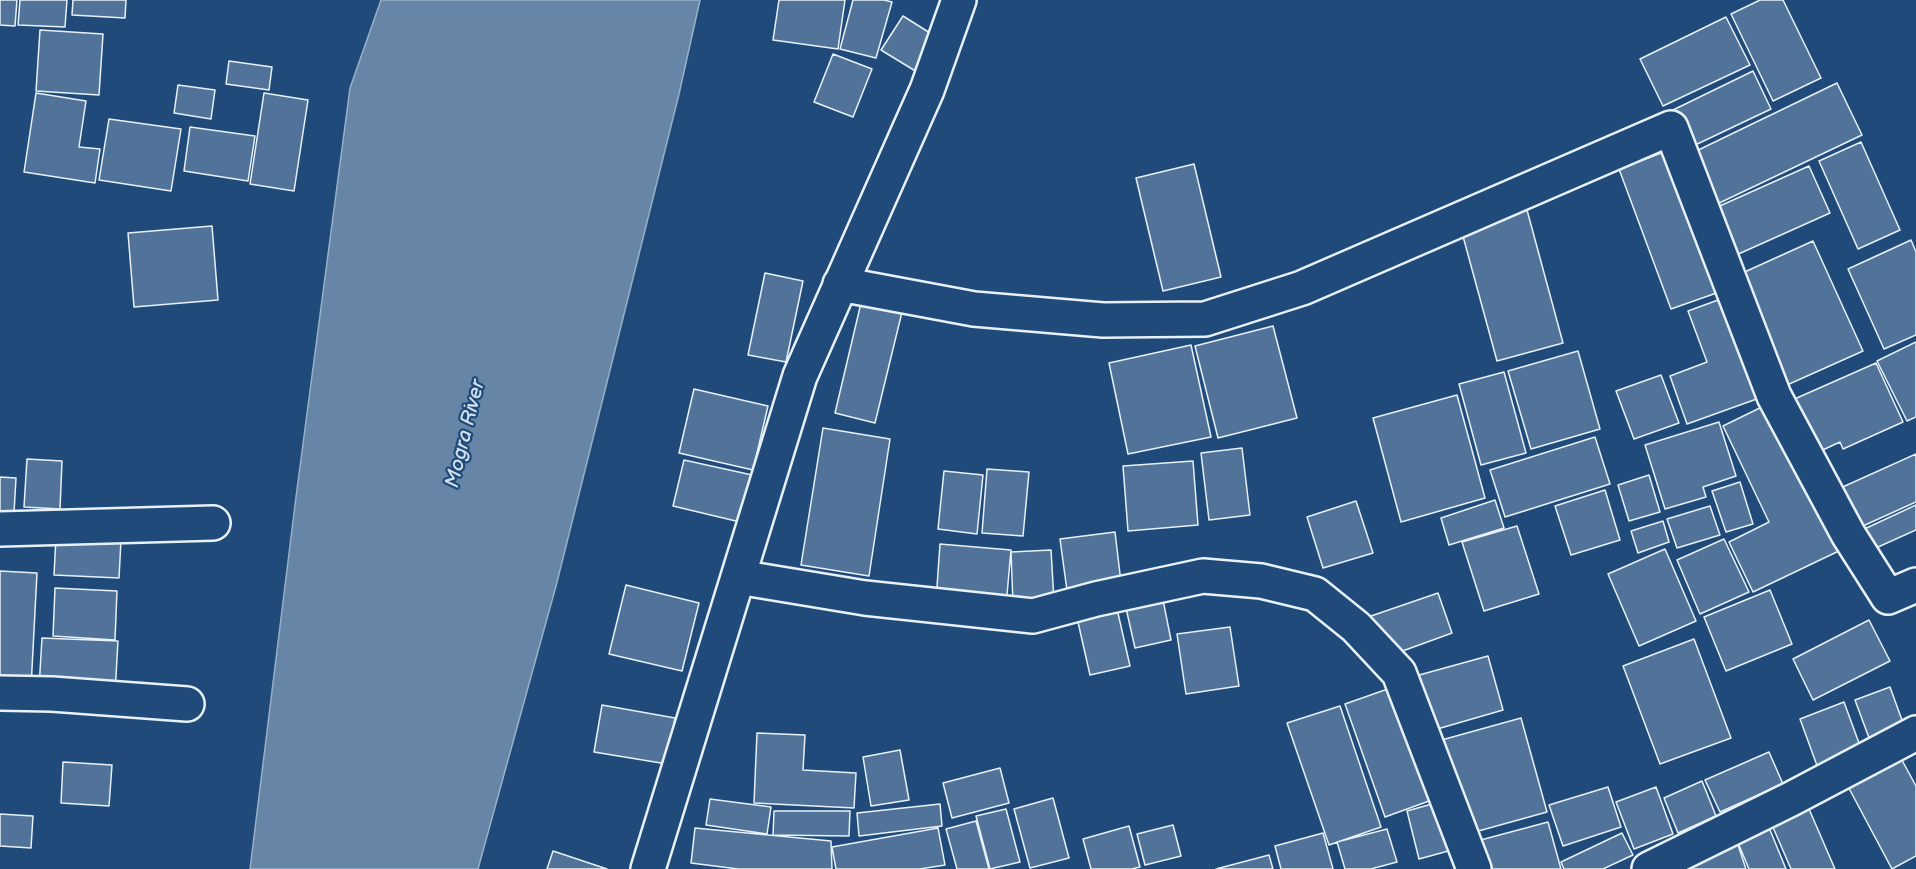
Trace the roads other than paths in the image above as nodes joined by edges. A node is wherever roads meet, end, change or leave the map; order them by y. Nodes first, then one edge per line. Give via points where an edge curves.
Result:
1 (959, 0) edge
2 (840, 284) junction
3 (213, 523) dead end
4 (0, 528) edge
5 (738, 577) junction
6 (1916, 585) edge
7 (0, 693) edge
8 (187, 704) dead end
9 (1916, 733) edge
10 (648, 869) edge
11 (1474, 869) edge
12 (1649, 869) edge

1 - 2 street via 927,90
2 - 5 street via 800,376
2 - 6 street via 974,309 1103,320 1205,319 1302,288 1671,128 1774,396 1848,534 1888,597
3 - 4 street
5 - 10 street
5 - 11 street via 865,598 1034,616 1203,576 1261,581 1315,594 1356,627 1399,673
7 - 8 street
9 - 12 street

